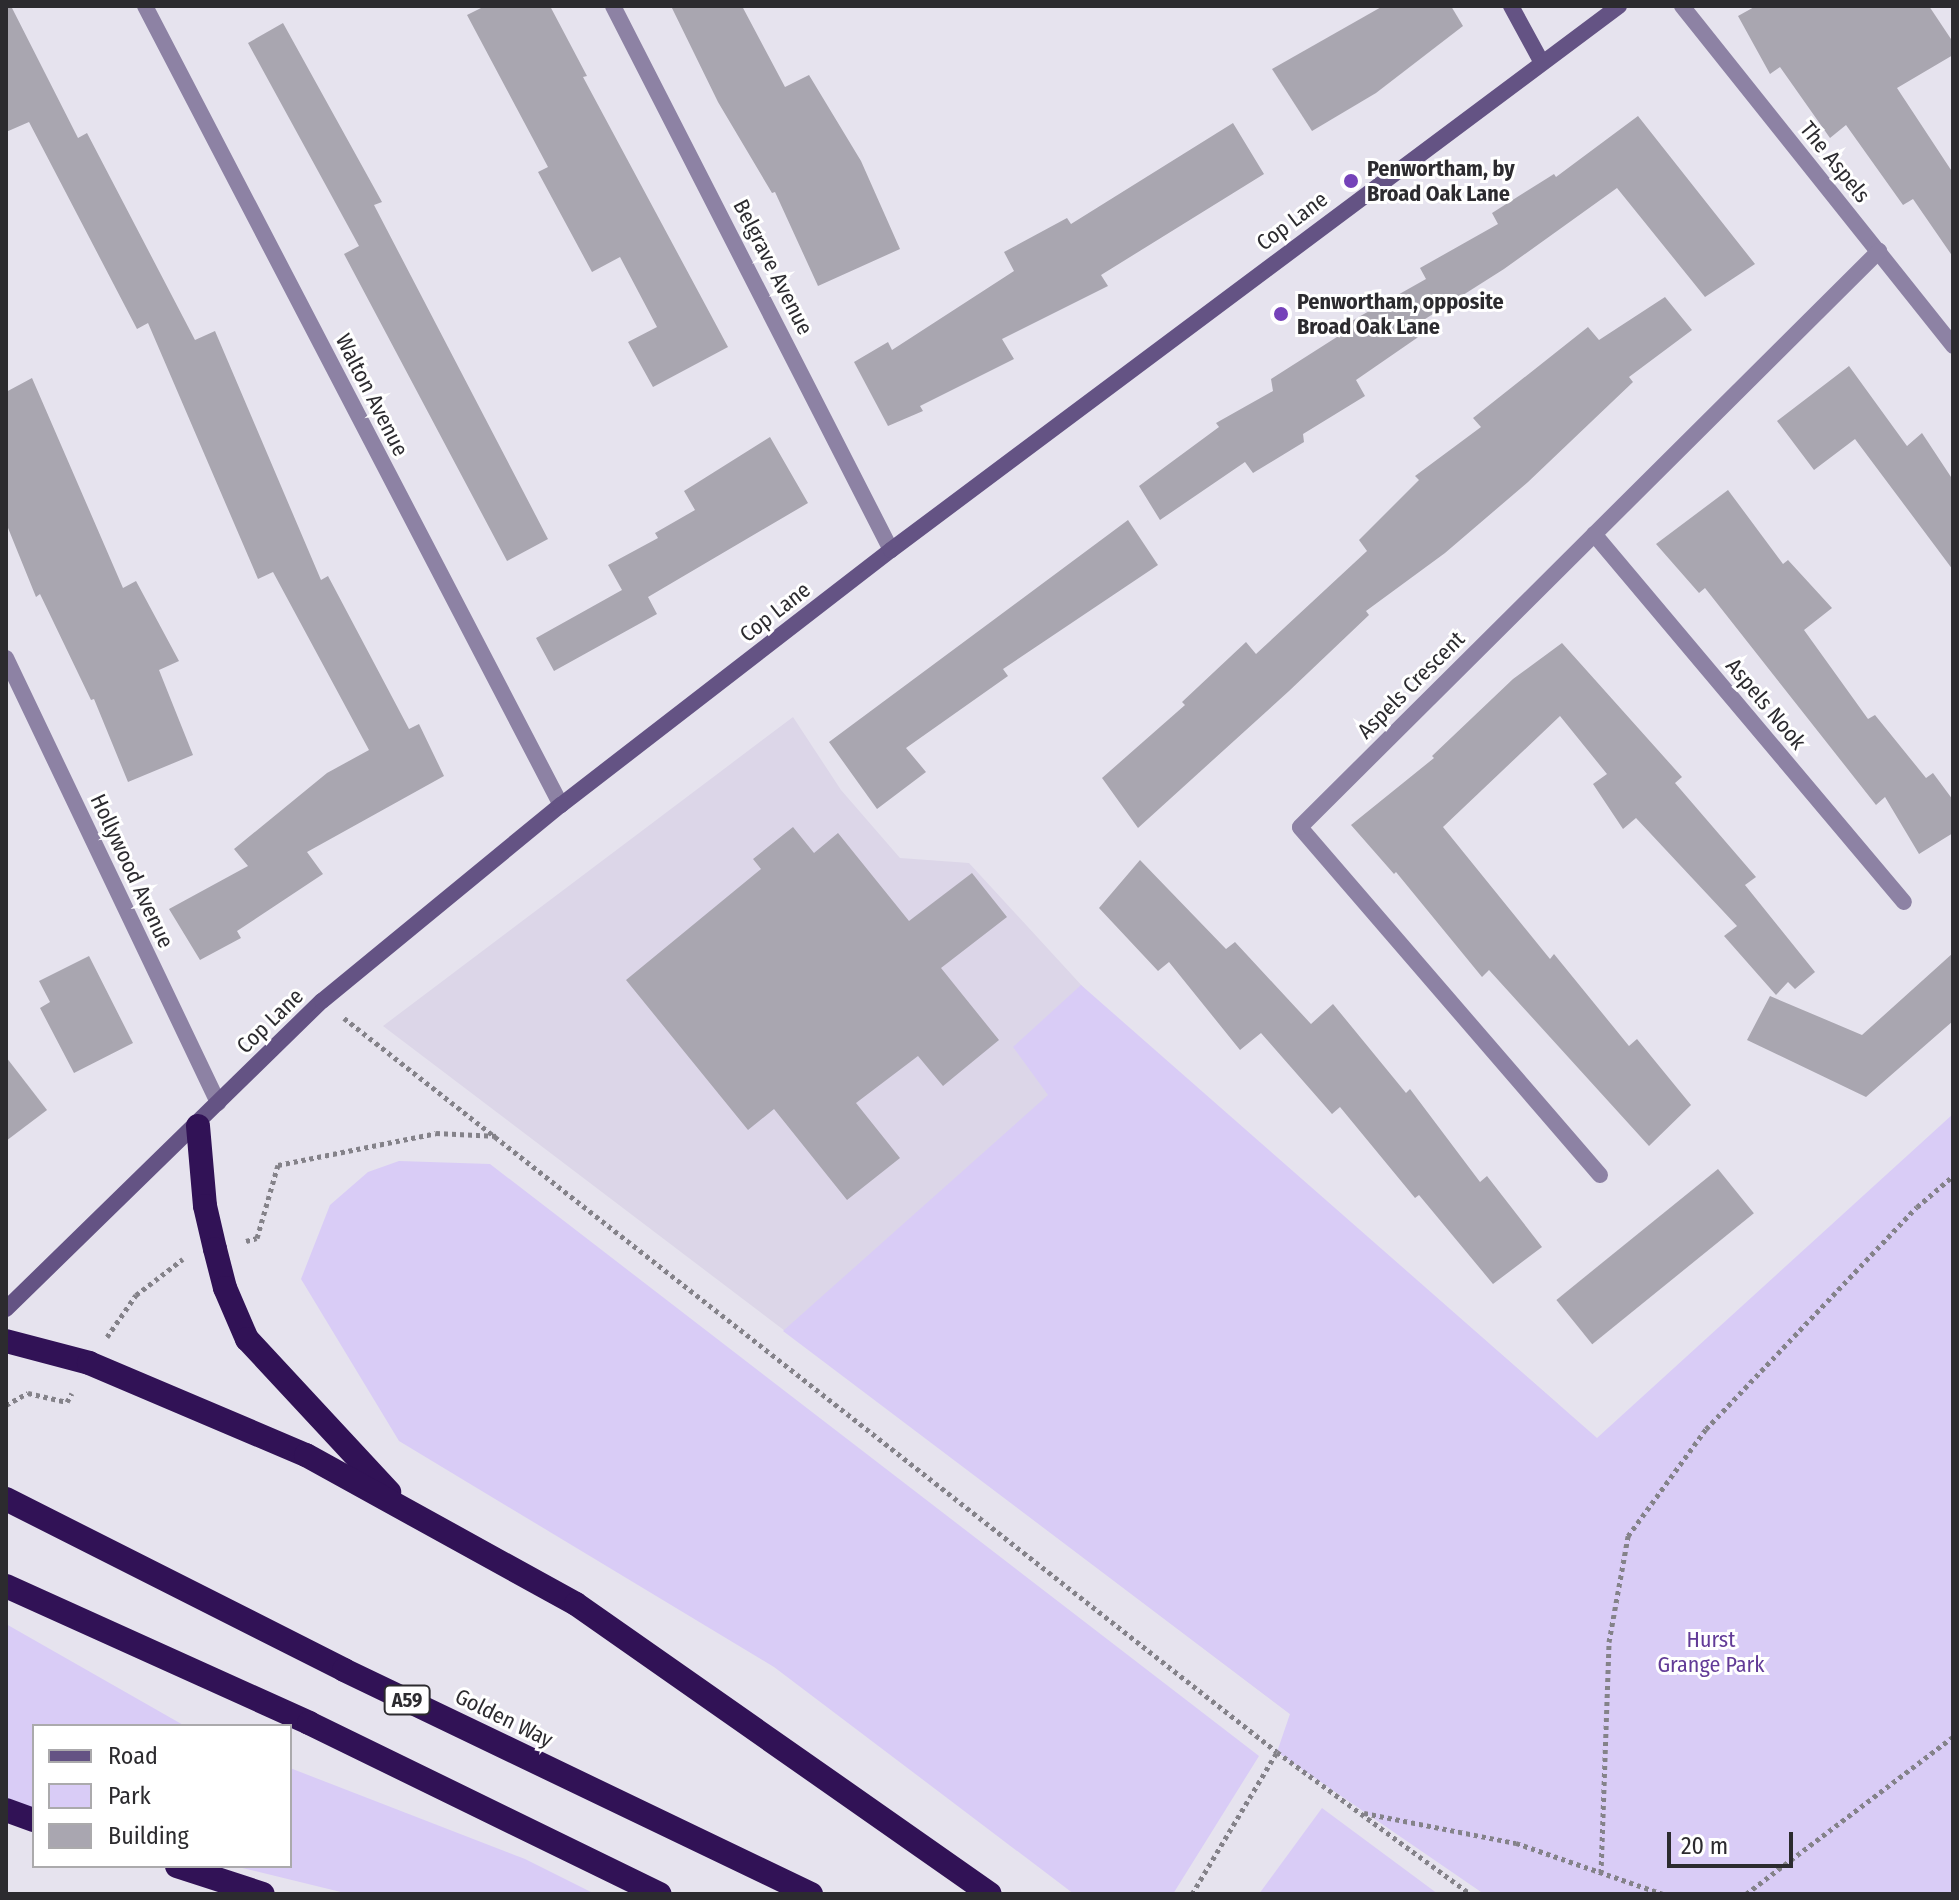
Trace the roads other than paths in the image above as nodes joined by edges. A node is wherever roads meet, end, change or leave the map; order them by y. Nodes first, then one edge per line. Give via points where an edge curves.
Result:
1 (145, 6) edge
2 (613, 6) edge
3 (1511, 6) edge
4 (1619, 6) edge
5 (1682, 6) edge
6 (1541, 61) junction
7 (1879, 251) junction
8 (1953, 346) edge
9 (1594, 534) junction
10 (891, 550) junction
11 (6, 658) edge
12 (561, 805) junction
13 (1904, 902) dead end
14 (218, 1103) junction
15 (198, 1126) junction
16 (1600, 1175) dead end
17 (6, 1309) edge
18 (6, 1341) edge
19 (6, 1499) edge
20 (407, 1510) junction
21 (6, 1586) edge
22 (6, 1810) edge
23 (32, 1819) edge
24 (183, 1868) edge
25 (263, 1894) edge
26 (660, 1894) edge
27 (811, 1894) edge
28 (990, 1894) edge

1 - 12 street, Walton Avenue
2 - 10 street, Belgrave Avenue
3 - 6 street
4 - 6 street, Cop Lane
5 - 7 street, The Aspels
6 - 10 street, Cop Lane
7 - 8 street, The Aspels
7 - 9 street, Aspels Crescent
9 - 13 street, Aspels Nook
9 - 16 street, Aspels Crescent via 1300,827
10 - 12 street, Cop Lane
11 - 14 street, Hollywood Avenue
12 - 14 street, Cop Lane via 322,1001
14 - 15 street, Cop Lane
15 - 17 street, Cop Lane
15 - 20 highway via 205,1206 225,1288 247,1339
18 - 20 highway via 89,1363 306,1455
19 - 27 highway, Golden Way / A59 via 344,1670
20 - 28 highway via 576,1604
21 - 26 highway via 309,1723
22 - 23 highway
24 - 25 highway

